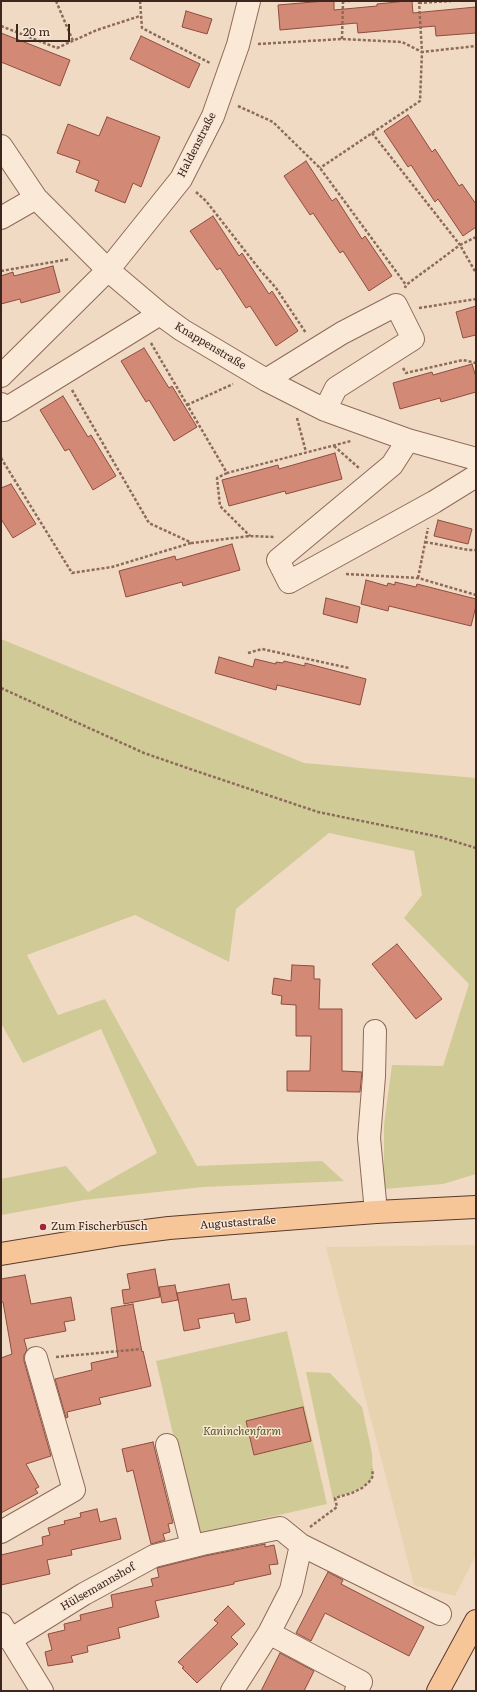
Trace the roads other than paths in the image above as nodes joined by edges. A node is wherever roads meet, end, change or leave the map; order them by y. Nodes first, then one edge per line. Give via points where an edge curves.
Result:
1 (249, 1) edge
2 (1, 146) edge
3 (36, 198) junction
4 (1, 218) edge
5 (101, 262) junction
6 (160, 314) junction
7 (1, 376) edge
8 (261, 377) junction
9 (1, 404) edge
10 (325, 410) junction
11 (408, 440) junction
12 (476, 459) edge
13 (476, 476) edge
14 (375, 1031) dead end
15 (476, 1207) edge
16 (376, 1212) junction
17 (1, 1254) edge
18 (36, 1358) road end
19 (167, 1445) dead end
20 (1, 1532) edge
21 (298, 1543) junction
22 (192, 1546) junction
23 (440, 1614) dead end
24 (476, 1621) edge
25 (4, 1630) edge
26 (269, 1633) junction
27 (42, 1691) edge
28 (232, 1691) edge
29 (356, 1691) edge
30 (438, 1691) edge

1 - 5 street, Haldenstraße via 238,45 213,116 181,179
2 - 3 street, Knappenstraße
3 - 4 street
3 - 5 street, Knappenstraße
5 - 6 street, Knappenstraße
5 - 7 street, Haldenstraße
6 - 8 street, Knappenstraße
6 - 9 street via 4,410
8 - 10 street, Knappenstraße
8 - 10 street via 396,305 413,339 336,388
10 - 11 street, Knappenstraße
11 - 12 street, Knappenstraße
11 - 13 street via 392,465 278,560 289,582
14 - 16 street via 369,1138
15 - 16 main road, Augustastraße
16 - 17 main road, Augustastraße via 169,1228
18 - 20 street via 74,1490
19 - 22 street
21 - 22 street, Hülsemannshof via 280,1528
21 - 23 street, Hülsemannshof
21 - 26 street via 291,1590
22 - 25 street, Hülsemannshof via 154,1556 84,1594
24 - 30 main road
25 - 27 street
26 - 28 street
26 - 29 street via 360,1682

